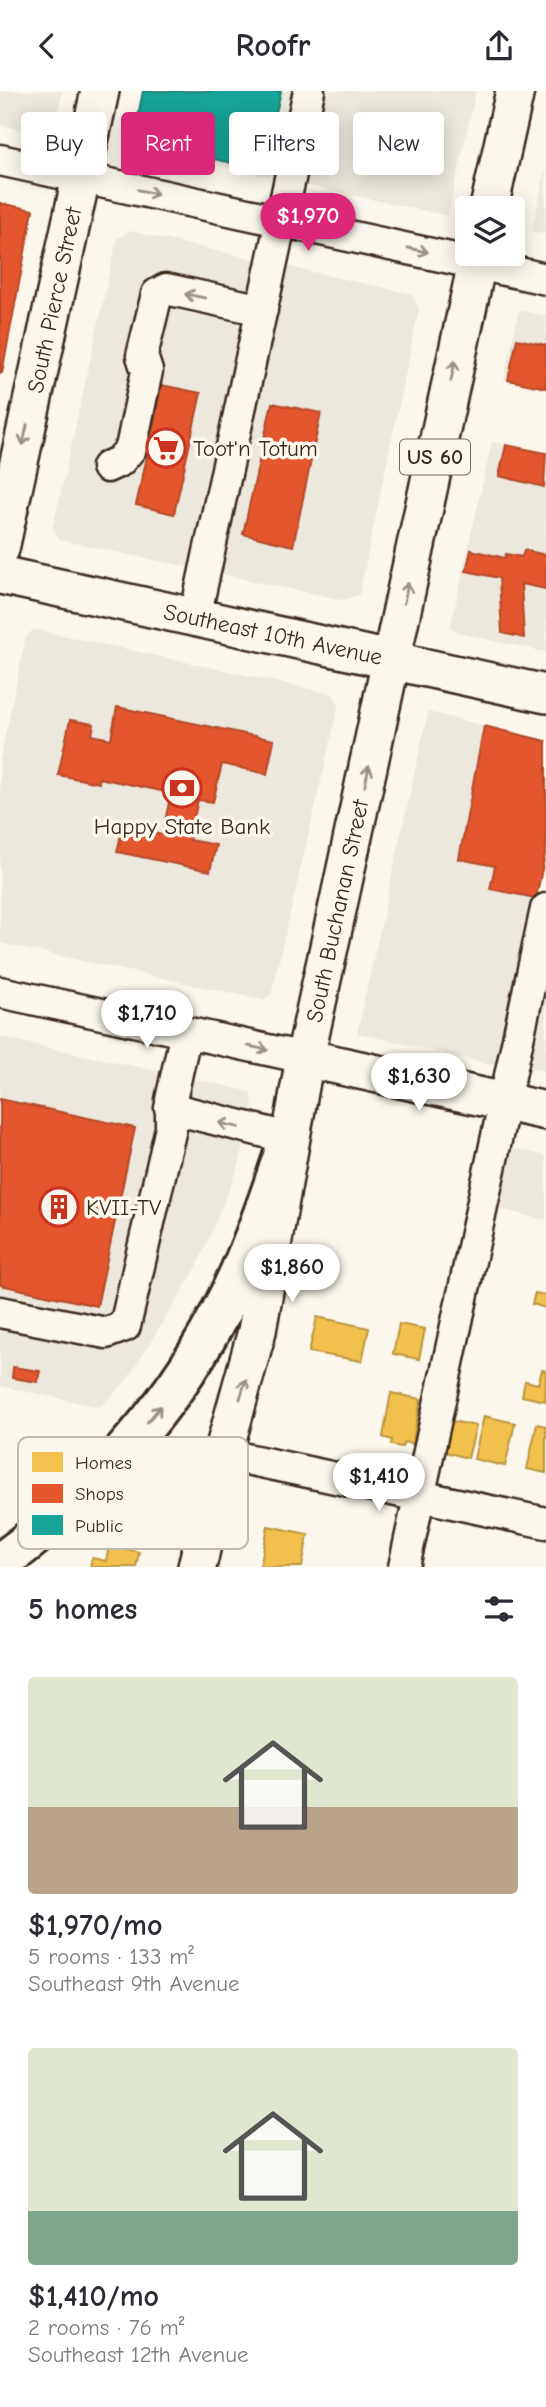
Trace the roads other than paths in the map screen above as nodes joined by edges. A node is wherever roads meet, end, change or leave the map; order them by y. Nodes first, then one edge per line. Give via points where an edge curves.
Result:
1 (100, 91) edge
2 (309, 91) edge
3 (515, 91) edge
4 (0, 160) edge
5 (81, 177) junction
6 (492, 196) edge
7 (282, 221) junction
8 (455, 254) edge
9 (476, 266) edge
10 (504, 266) edge
11 (546, 279) edge
12 (262, 310) junction
13 (107, 467) dead end
14 (0, 549) edge
15 (0, 575) edge
16 (195, 617) junction
17 (392, 660) junction
18 (546, 694) edge
19 (546, 909) edge
20 (0, 992) edge
21 (186, 1032) junction
22 (305, 1058) junction
23 (504, 1102) junction
24 (170, 1108) junction
25 (546, 1111) edge
26 (289, 1138) junction
27 (0, 1312) edge
28 (134, 1437) edge
29 (228, 1437) edge
30 (248, 1459) edge
31 (421, 1496) junction
32 (546, 1523) edge
33 (18, 1548) edge
34 (201, 1549) edge
35 (0, 1563) edge
36 (197, 1567) edge
37 (404, 1567) edge

1 - 5 main road, South Pierce Street
2 - 7 street
3 - 6 main road
4 - 5 street
5 -> 7 street
5 -> 14 main road, South Pierce Street
7 -> 8 street
7 - 12 street
17 -> 9 main road, South Buchanan Street / US 60
10 - 11 street
12 -> 13 street via 166,289 157,294 142,356 147,371 131,448 121,461
12 - 16 street
15 - 16 main road, Southeast 10th Avenue
16 - 17 main road, Southeast 10th Avenue
17 - 18 main road, Southeast 10th Avenue
22 -> 17 main road, South Buchanan Street / US 60
19 - 23 street
20 - 21 street
21 -> 22 street
21 - 24 street
22 - 23 main road
22 - 26 main road, South Buchanan Street / US 60
23 - 25 main road
23 - 31 street
26 -> 24 street
24 - 27 street via 171,1128 125,1326 106,1333
28 -> 26 highway, US 60 via 181,1377 232,1290
29 -> 26 main road, South Buchanan Street via 260,1320
30 - 31 street
31 - 32 street
31 - 37 street
35 -> 33 highway, US 60
34 - 36 main road, South Buchanan Street

